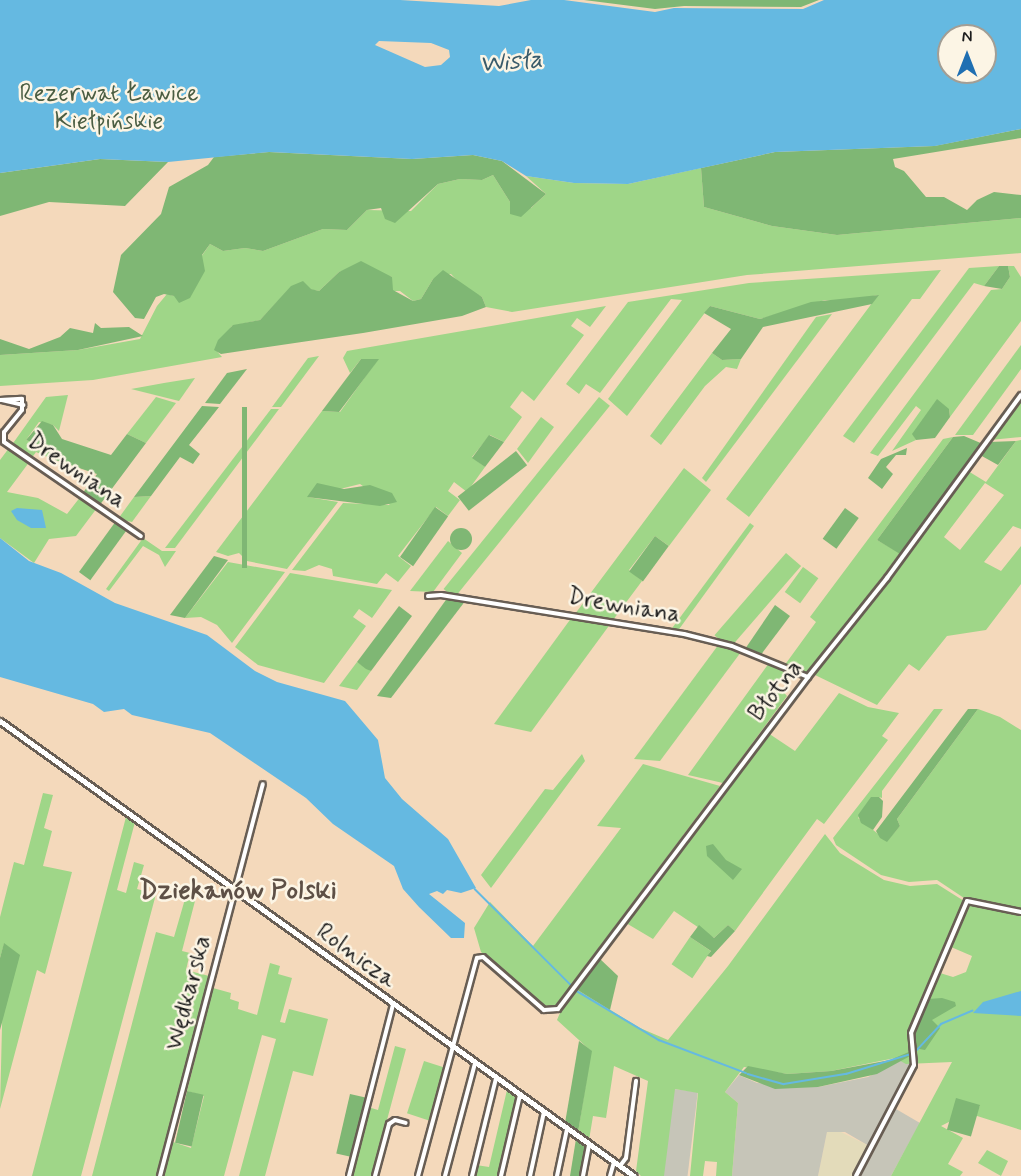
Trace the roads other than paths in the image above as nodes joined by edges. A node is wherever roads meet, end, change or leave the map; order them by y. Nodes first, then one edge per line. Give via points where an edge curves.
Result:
1 (1021, 395) edge
2 (0, 400) edge
3 (23, 405) junction
4 (141, 536) dead end
5 (428, 596) dead end
6 (808, 676) junction
7 (0, 721) edge
8 (263, 784) dead end
9 (235, 891) junction
10 (1021, 912) edge
11 (393, 1005) junction
12 (452, 1047) junction
13 (474, 1063) junction
14 (496, 1078) junction
15 (636, 1081) dead end
16 (520, 1095) junction
17 (544, 1112) junction
18 (406, 1123) dead end
19 (567, 1129) junction
20 (590, 1145) junction
21 (614, 1162) junction
22 (620, 1166) junction
23 (160, 1176) edge
24 (349, 1176) edge
25 (375, 1176) edge
26 (418, 1176) edge
27 (446, 1176) edge
28 (472, 1176) edge
29 (501, 1176) edge
30 (530, 1176) edge
31 (556, 1176) edge
32 (583, 1176) edge
33 (610, 1176) edge
34 (634, 1176) edge
35 (856, 1176) edge

1 - 6 street, Błotna via 880,587
2 - 3 street
2 - 3 street, Drewniana via 22,399
3 - 4 street, Drewniana via 4,432 4,442
5 - 6 street, Drewniana via 441,594 684,634 732,646
6 - 12 street, Błotna via 558,1009 544,1010 479,956
7 - 9 street, Rolnicza
8 - 9 street, Wędkarska
9 - 11 street, Rolnicza
9 - 23 street, Wędkarska
10 - 35 street via 967,902 911,1033 914,1065
11 - 12 street, Rolnicza
11 - 24 street
12 - 13 street, Rolnicza
12 - 26 street
13 - 14 street, Rolnicza
13 - 27 street
14 - 16 street, Rolnicza
14 - 28 street
15 - 22 street via 626,1158
16 - 17 street, Rolnicza
16 - 29 street
17 - 19 street, Rolnicza
17 - 30 street
18 - 25 street via 395,1120 389,1124
19 - 20 street, Rolnicza
19 - 31 street
20 - 21 street, Rolnicza
20 - 32 street
21 - 22 street, Rolnicza
21 - 33 street
22 - 34 street, Rolnicza

